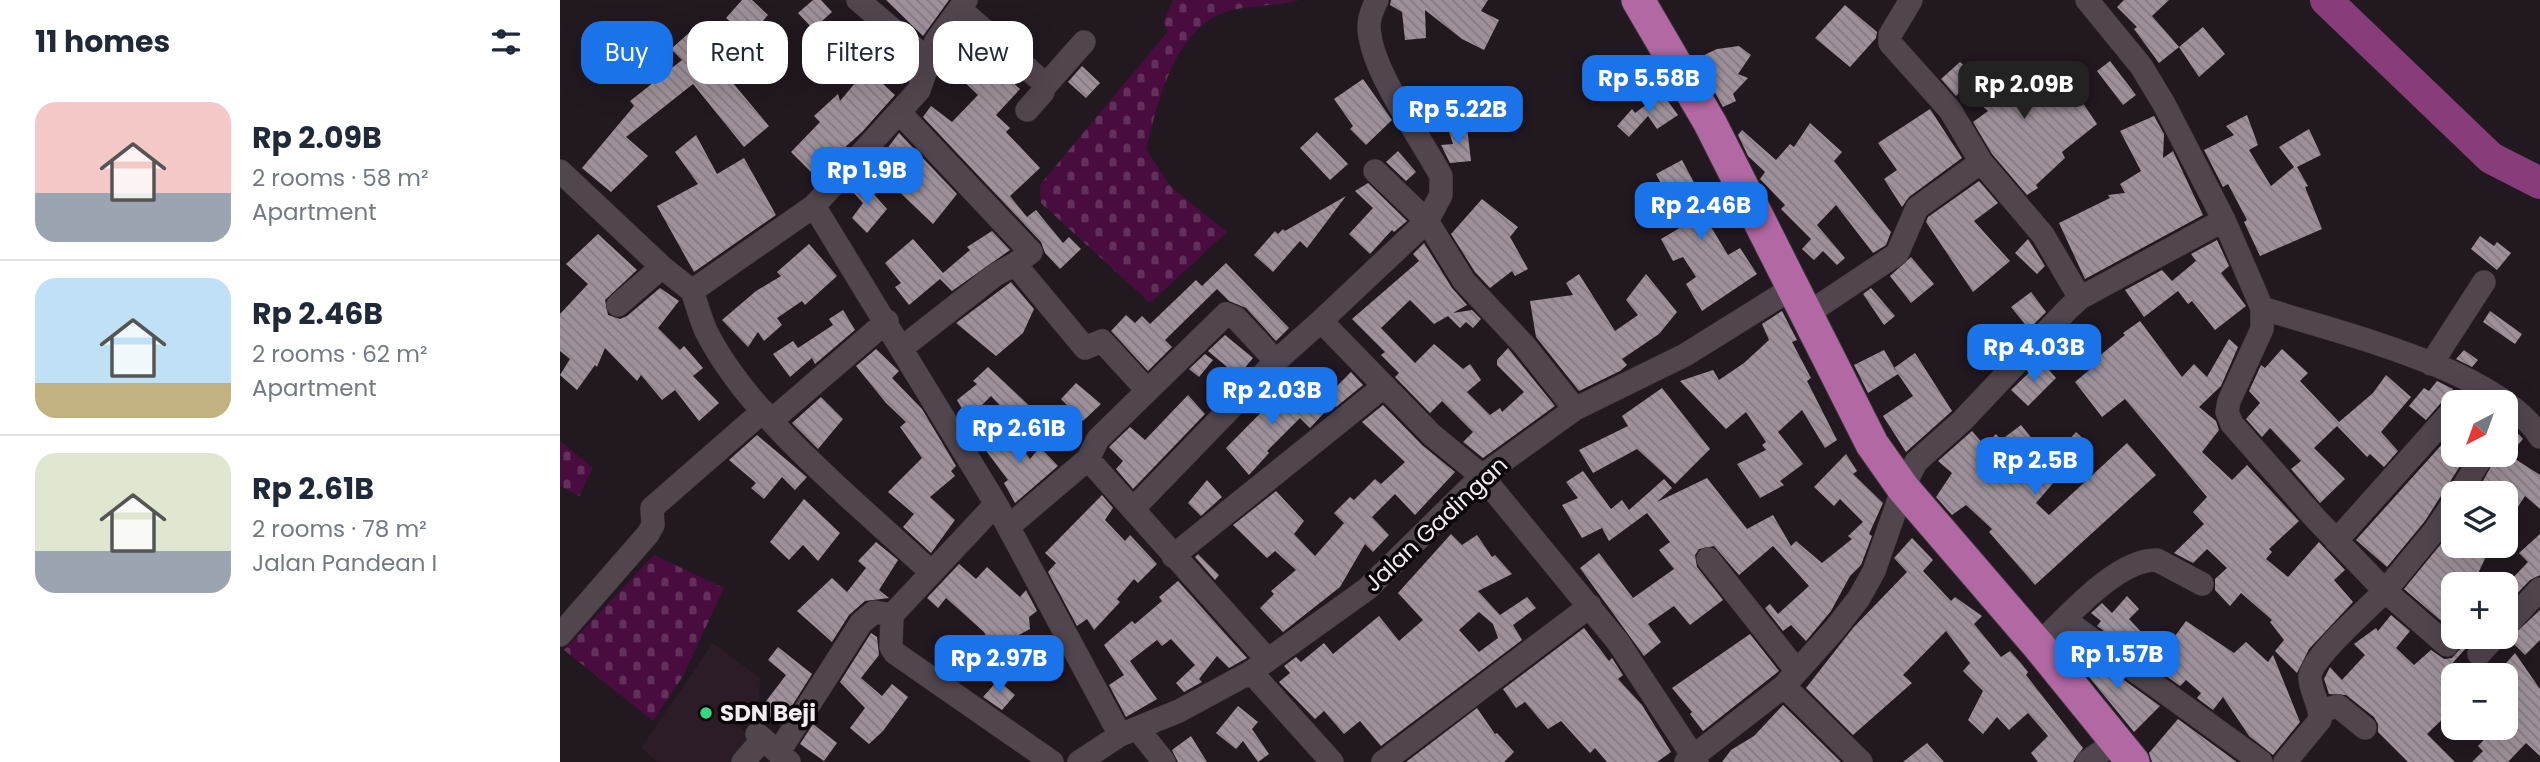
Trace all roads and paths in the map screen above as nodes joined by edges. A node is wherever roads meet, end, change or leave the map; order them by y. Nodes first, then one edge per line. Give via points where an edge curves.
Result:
1 (858, 0) edge
2 (1377, 0) edge
3 (1639, 0) edge
4 (1911, 0) edge
5 (2087, 0) edge
6 (963, 5) edge
7 (1084, 42) dead end
8 (927, 59) junction
9 (1045, 86) junction
10 (1027, 110) dead end
11 (899, 112) junction
12 (1981, 162) junction
13 (560, 171) edge
14 (1375, 171) dead end
15 (814, 206) junction
16 (2224, 220) junction
17 (1427, 222) junction
18 (1015, 264) junction
19 (662, 267) junction
20 (2484, 282) dead end
21 (692, 291) junction
22 (2080, 298) junction
23 (1801, 300) junction
24 (618, 305) dead end
25 (2262, 308) junction
26 (887, 321) junction
27 (1321, 321) junction
28 (904, 348) junction
29 (1276, 361) junction
30 (2431, 363) junction
31 (2476, 382) junction
32 (1383, 387) junction
33 (1147, 390) junction
34 (2469, 390) edge
35 (2485, 390) edge
36 (1575, 409) junction
37 (767, 416) junction
38 (2518, 419) edge
39 (2441, 424) edge
40 (2540, 437) edge
41 (1088, 459) junction
42 (1482, 476) junction
43 (1903, 488) junction
44 (996, 504) junction
45 (1133, 509) junction
46 (2441, 522) edge
47 (1008, 527) junction
48 (2336, 541) junction
49 (1173, 556) junction
50 (1709, 559) dead end
51 (931, 572) junction
52 (2202, 584) dead end
53 (2540, 589) edge
54 (2385, 591) junction
55 (1590, 606) junction
56 (2518, 613) edge
57 (891, 615) junction
58 (2065, 620) junction
59 (560, 635) edge
60 (2441, 640) edge
61 (2038, 645) junction
62 (2484, 649) edge
63 (2479, 654) dead end
64 (1259, 665) junction
65 (1791, 679) junction
66 (2320, 711) junction
67 (2365, 728) dead end
68 (1128, 732) junction
69 (772, 747) edge
70 (2124, 752) edge
71 (1692, 760) edge
72 (2286, 761) edge
73 (743, 762) edge
74 (1052, 762) edge
75 (1079, 762) edge
76 (1164, 762) edge
77 (1332, 762) edge
78 (1383, 762) edge
79 (1861, 762) edge
80 (2087, 762) edge
81 (2261, 762) edge

1 - 8 street
2 - 17 street via 1370,14 1370,37 1382,72 1441,176 1441,195
3 - 23 highway via 1710,123
4 - 12 street via 1890,35 1890,43 1950,110
5 - 16 street via 2147,75
6 - 8 street
6 - 9 street
7 - 9 street
8 - 11 street via 919,90
9 - 10 street
11 - 15 street
11 - 18 street via 1031,252
12 - 22 street via 2043,235
12 - 23 street, Jalan Gadingan via 1916,208 1897,254
13 - 19 street
14 - 17 street
15 - 21 street
15 - 26 street
16 - 22 street
16 - 25 street
17 - 27 street
17 - 36 street via 1464,281
18 - 28 street
18 - 33 street via 1085,348 1102,341
19 - 21 street
19 - 24 street
20 - 30 street
21 - 37 street via 706,330
22 - 43 street via 1962,421 1916,462
23 - 36 street, Jalan Gadingan
23 - 43 highway via 1855,414
25 - 30 street
25 - 48 street via 2262,329 2227,412 2232,424
26 - 28 street
26 - 37 street
27 - 29 street
27 - 32 street
28 - 44 street
29 - 33 street via 1236,318 1226,314
29 - 45 street
30 - 31 street
31 - 34 street
31 - 35 street
32 - 42 street
32 - 49 street
33 - 41 street via 1098,439
36 - 42 street, Jalan Gadingan
37 - 51 street
37 - 59 street via 652,508 653,525 648,534
38 - 40 street
39 - 48 street
41 - 45 street
41 - 47 street
42 - 55 street
42 - 64 street, Jalan Gadingan via 1367,589
43 - 61 highway
43 - 65 street via 1874,570 1859,598
44 - 47 street
44 - 51 street
45 - 49 street
46 - 54 street
47 - 68 street
48 - 54 street
49 - 64 street
50 - 65 street
51 - 57 street
52 - 58 street via 2160,560 2148,560 2106,582
53 - 56 street
54 - 60 street
54 - 66 street via 2314,665 2310,682
55 - 71 street via 1656,695
55 - 78 street
57 - 69 street via 874,612 861,623
57 - 74 street via 895,653
58 - 61 street
58 - 81 street
61 - 70 highway
62 - 63 street
64 - 68 street, Jalan Gadingan via 1179,711
64 - 77 street
65 - 71 street
65 - 79 street
66 - 67 street via 2339,706
66 - 72 street via 2320,720
68 - 75 street, Jalan Gadingan
68 - 76 street
69 - 73 street
70 - 80 street

